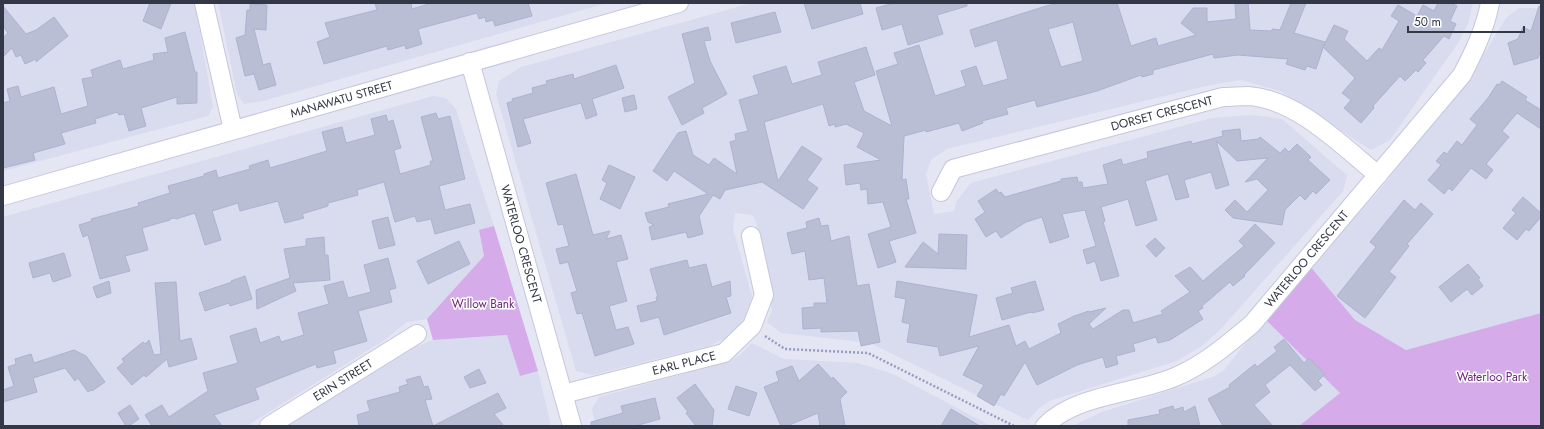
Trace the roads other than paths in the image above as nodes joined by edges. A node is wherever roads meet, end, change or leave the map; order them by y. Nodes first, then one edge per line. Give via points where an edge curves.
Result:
1 (204, 3) edge
2 (679, 3) edge
3 (1490, 3) edge
4 (470, 62) junction
5 (233, 130) junction
6 (1378, 175) junction
7 (941, 192) dead end
8 (3, 196) edge
9 (751, 236) dead end
10 (418, 334) dead end
11 (563, 394) junction
12 (269, 426) edge
13 (572, 426) edge
14 (1045, 426) edge

1 - 5 street
2 - 4 street, MANAWATU STREET
3 - 6 street, WATERLOO CRESCENT via 1476,48 1462,75
4 - 5 street, MANAWATU STREET
4 - 11 street, WATERLOO CRESCENT
5 - 8 street, MANAWATU STREET
6 - 7 street, DORSET CRESCENT via 1300,114 1275,102 1236,96 1223,97 952,169
6 - 14 street, WATERLOO CRESCENT via 1252,324 1210,358 1174,378 1073,406
9 - 11 street, EARL PLACE via 764,295 752,326 724,353
10 - 12 street, ERIN STREET
11 - 13 street, WATERLOO CRESCENT

